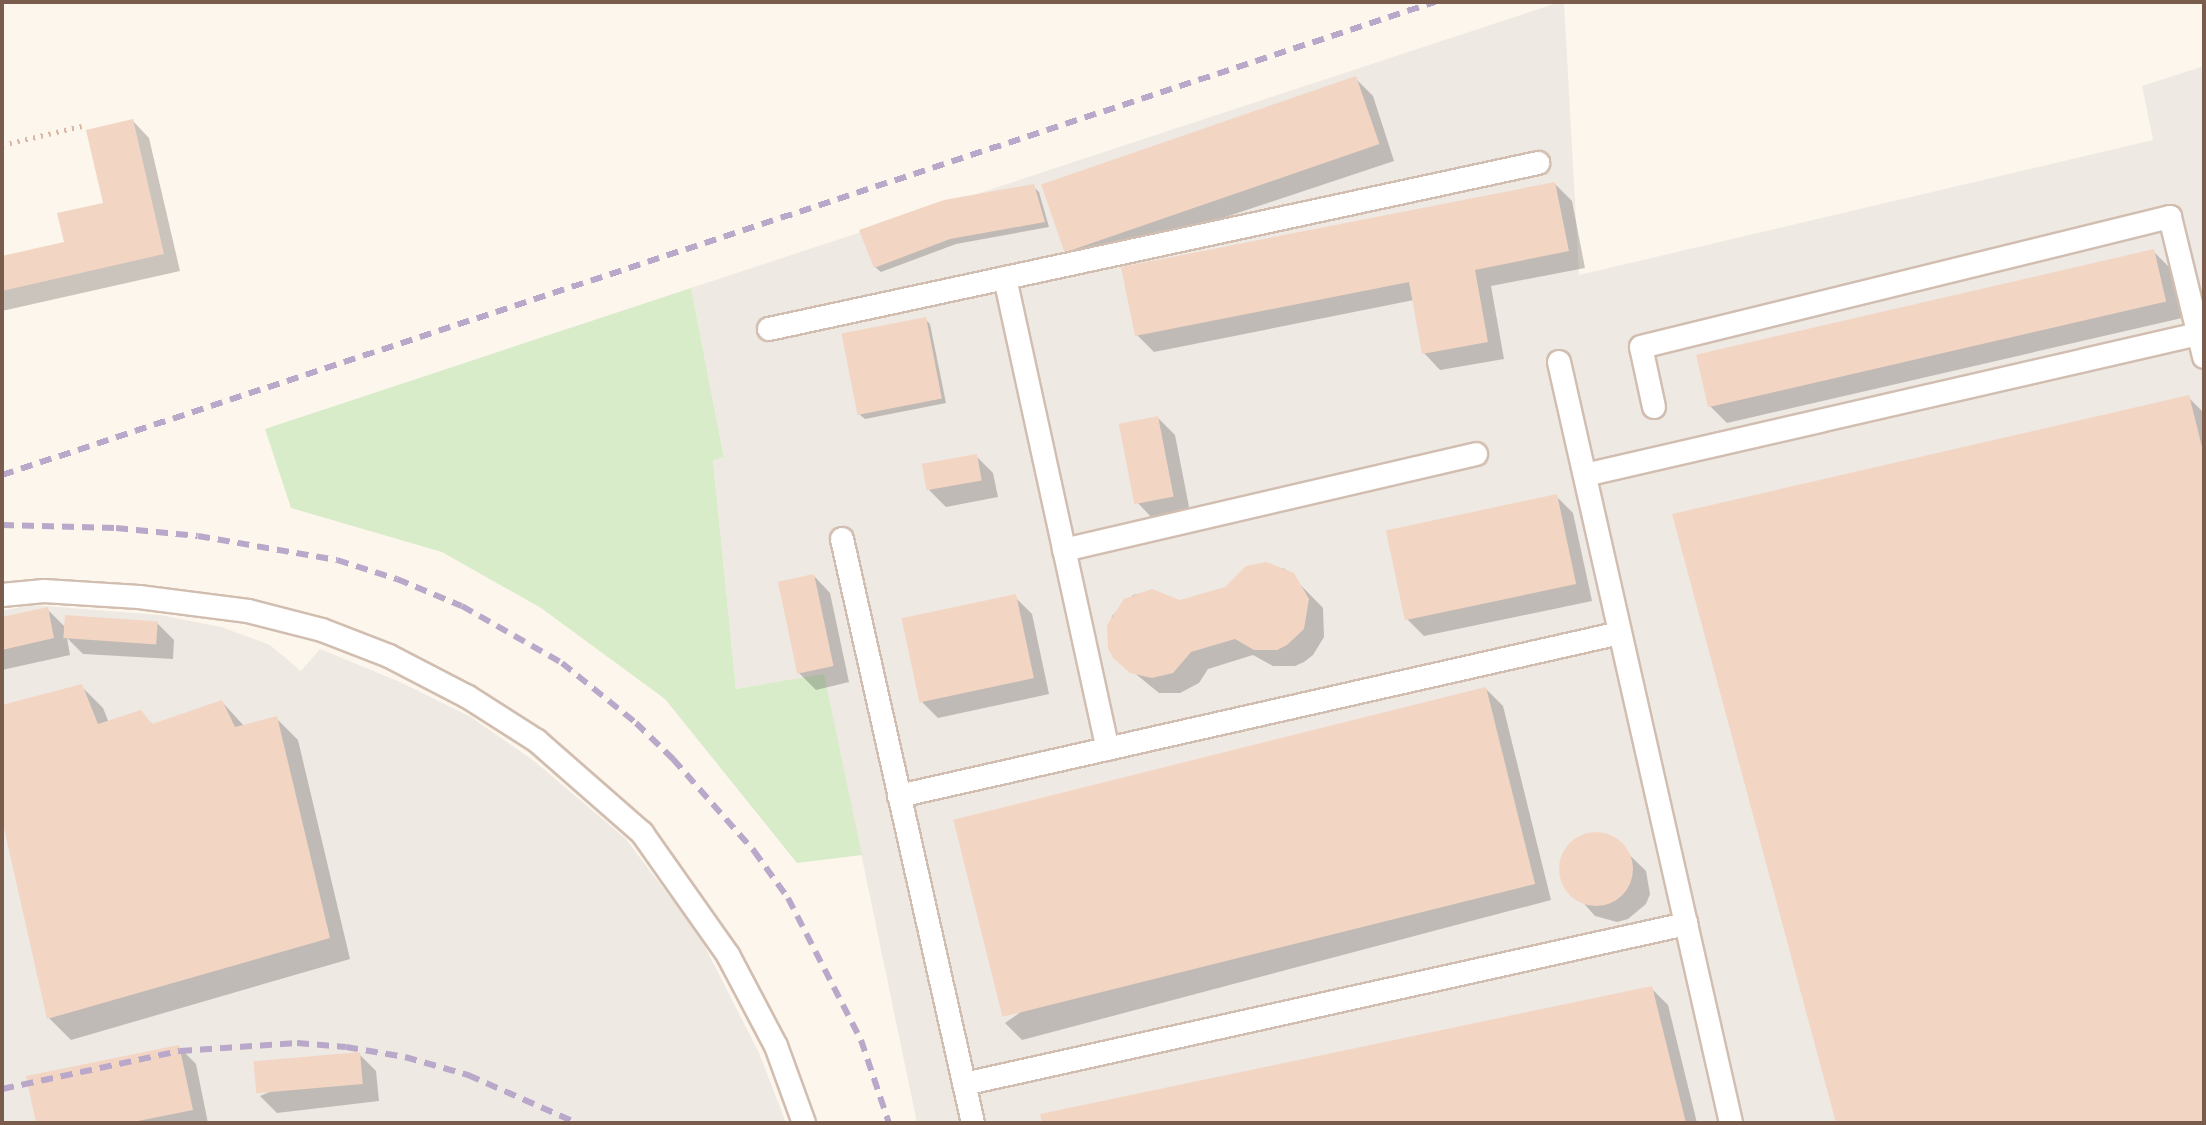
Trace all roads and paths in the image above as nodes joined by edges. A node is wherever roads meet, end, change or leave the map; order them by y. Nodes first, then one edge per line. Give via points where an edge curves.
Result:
1 (82, 126) dead end
2 (2, 145) edge
3 (1538, 163) dead end
4 (1005, 278) junction
5 (769, 329) dead end
6 (2198, 334) junction
7 (2204, 357) edge
8 (1559, 362) dead end
9 (1654, 407) dead end
10 (1476, 454) dead end
11 (1585, 475) junction
12 (842, 539) dead end
13 (1064, 550) junction
14 (2, 595) edge
15 (1620, 633) junction
16 (1108, 749) junction
17 (899, 796) junction
18 (1686, 924) junction
19 (964, 1084) junction
20 (804, 1123) edge
21 (973, 1123) edge
22 (1731, 1123) edge

1 - 2 path
3 - 4 lane
4 - 5 lane
4 - 13 lane
6 - 7 lane
6 - 9 lane via 2170,217 1641,347
6 - 11 lane
8 - 11 lane
10 - 13 lane
11 - 15 lane
12 - 17 lane
13 - 16 lane
14 - 20 lane via 44,591 139,597 248,611 322,630 389,656 537,741 642,833 728,955 776,1046
15 - 16 lane
15 - 18 lane
16 - 17 lane
17 - 19 lane
18 - 19 lane
18 - 22 lane
19 - 21 lane

